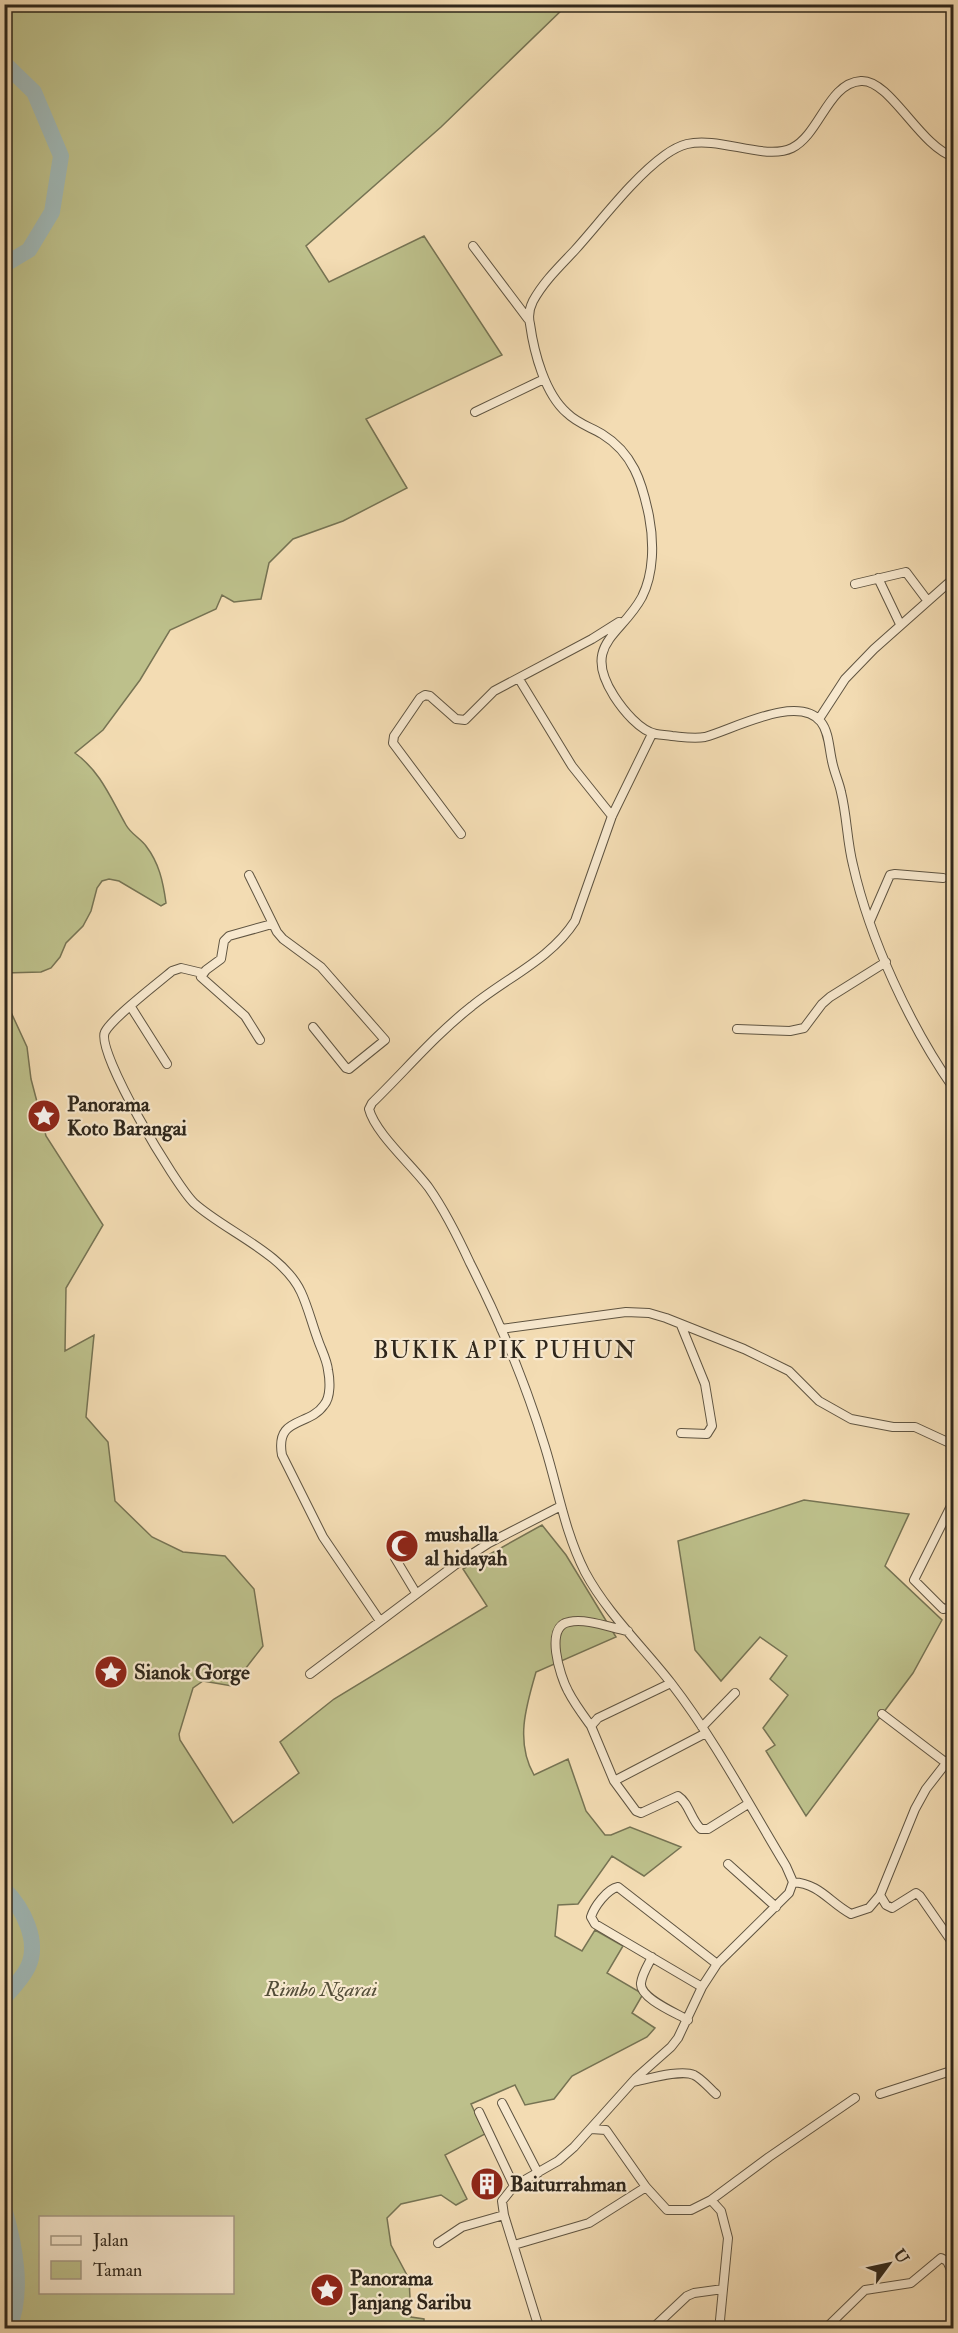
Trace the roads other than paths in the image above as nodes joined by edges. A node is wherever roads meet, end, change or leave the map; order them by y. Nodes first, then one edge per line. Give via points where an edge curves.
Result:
1 (954, 157) edge
2 (473, 246) dead end
3 (529, 321) junction
4 (544, 379) junction
5 (475, 412) dead end
6 (878, 578) junction
7 (954, 578) edge
8 (855, 584) dead end
9 (927, 600) junction
10 (628, 617) junction
11 (900, 624) junction
12 (519, 679) junction
13 (819, 719) junction
14 (652, 734) junction
15 (612, 816) junction
16 (461, 834) dead end
17 (249, 875) dead end
18 (943, 878) dead end
19 (870, 921) junction
20 (272, 924) junction
21 (886, 962) junction
22 (202, 973) junction
23 (131, 1007) junction
24 (314, 1027) dead end
25 (737, 1029) dead end
26 (260, 1040) dead end
27 (167, 1064) dead end
28 (954, 1089) edge
29 (681, 1325) junction
30 (501, 1329) junction
31 (681, 1433) dead end
32 (954, 1444) edge
33 (954, 1500) edge
34 (561, 1506) junction
35 (395, 1558) dead end
36 (416, 1593) junction
37 (954, 1602) edge
38 (381, 1621) junction
39 (628, 1631) junction
40 (310, 1674) dead end
41 (671, 1683) junction
42 (735, 1693) dead end
43 (882, 1714) dead end
44 (591, 1726) junction
45 (704, 1730) junction
46 (954, 1752) edge
47 (945, 1762) junction
48 (614, 1781) junction
49 (748, 1804) junction
50 (728, 1864) dead end
51 (793, 1882) junction
52 (880, 1895) junction
53 (776, 1907) junction
54 (954, 1945) edge
55 (652, 1956) junction
56 (717, 1964) junction
57 (702, 1987) junction
58 (688, 2020) junction
59 (954, 2070) edge
60 (633, 2082) junction
61 (716, 2094) dead end
62 (880, 2094) dead end
63 (855, 2098) dead end
64 (502, 2103) dead end
65 (479, 2112) dead end
66 (599, 2121) junction
67 (591, 2130) junction
68 (606, 2130) junction
69 (538, 2173) junction
70 (514, 2186) junction
71 (646, 2187) junction
72 (711, 2200) junction
73 (504, 2215) junction
74 (438, 2242) dead end
75 (513, 2245) junction
76 (954, 2276) edge
77 (723, 2289) junction
78 (539, 2328) edge
79 (653, 2328) edge
80 (722, 2328) edge
81 (826, 2328) edge

1 - 3 street via 943,154 927,140 884,92 870,82 859,81 847,85 833,98 806,139 785,151 712,142 682,145 654,164 550,276 533,301
2 - 3 street
3 - 4 street
4 - 5 street
4 - 10 street via 567,414 618,444 636,470 652,542 647,583
6 - 8 street
6 - 9 street via 906,572
6 - 11 street
7 - 9 street
9 - 11 street
10 - 12 street
10 - 14 street via 608,639 602,664 614,697 629,716
11 - 13 street via 845,679
12 - 15 street via 572,766
12 - 16 street via 494,691 465,720 456,719 425,695 394,736 396,748
13 - 14 street via 792,711 703,737
13 - 19 street via 827,734 851,861
14 - 15 street
15 - 30 street via 575,921 567,933 454,1020 369,1109 378,1127 442,1208
17 - 20 street
18 - 19 street via 890,875
19 - 21 street
20 - 22 street via 229,936 221,959
20 - 24 street via 283,939 321,966 385,1040 349,1069
21 - 25 street via 830,997 804,1028
21 - 28 street via 925,1045
22 - 23 street via 181,968 172,971
22 - 26 street via 204,982 245,1016
23 - 27 street
23 - 38 street via 105,1030 103,1038 122,1088 192,1200 275,1261 300,1291 328,1369 329,1395 317,1412 288,1427 280,1444 282,1455 323,1536
29 - 30 street via 649,1313 626,1312
29 - 31 street via 705,1384 712,1426 707,1434
29 - 32 street via 789,1371 819,1401 850,1419 915,1427
30 - 34 street via 535,1417
33 - 37 street via 914,1580 944,1610
34 - 36 street via 489,1544
34 - 39 street via 585,1572
35 - 36 street
36 - 38 street
38 - 40 street
39 - 41 street
39 - 44 street via 569,1622 556,1631 561,1677
41 - 44 street via 598,1718
41 - 45 street
42 - 45 street
43 - 47 street
44 - 48 street
45 - 48 street
45 - 49 street
46 - 47 street
47 - 52 street via 915,1809
48 - 49 street via 640,1813 678,1796 682,1798 701,1830
49 - 51 street
50 - 53 street
51 - 52 street via 818,1889 851,1914 869,1908
51 - 53 street
52 - 54 street via 892,1908 916,1893
53 - 56 street
55 - 56 street via 592,1920 592,1912 614,1887 621,1888
55 - 57 street
55 - 58 street via 641,1990 646,1997
56 - 57 street
57 - 58 street
58 - 60 street via 671,2047
59 - 62 street
60 - 61 street via 690,2074
60 - 66 street
63 - 72 street
64 - 69 street
65 - 70 street
66 - 67 street
66 - 68 street
67 - 68 street
67 - 69 street via 558,2161
68 - 71 street
69 - 70 street
70 - 73 street via 502,2201
71 - 72 street via 667,2210 691,2210
71 - 75 street via 589,2223
72 - 77 street via 721,2211 728,2238
73 - 74 street via 462,2227
73 - 75 street
75 - 78 street
76 - 81 street via 947,2261 940,2258 911,2283 865,2290
77 - 79 street via 687,2296
77 - 80 street

